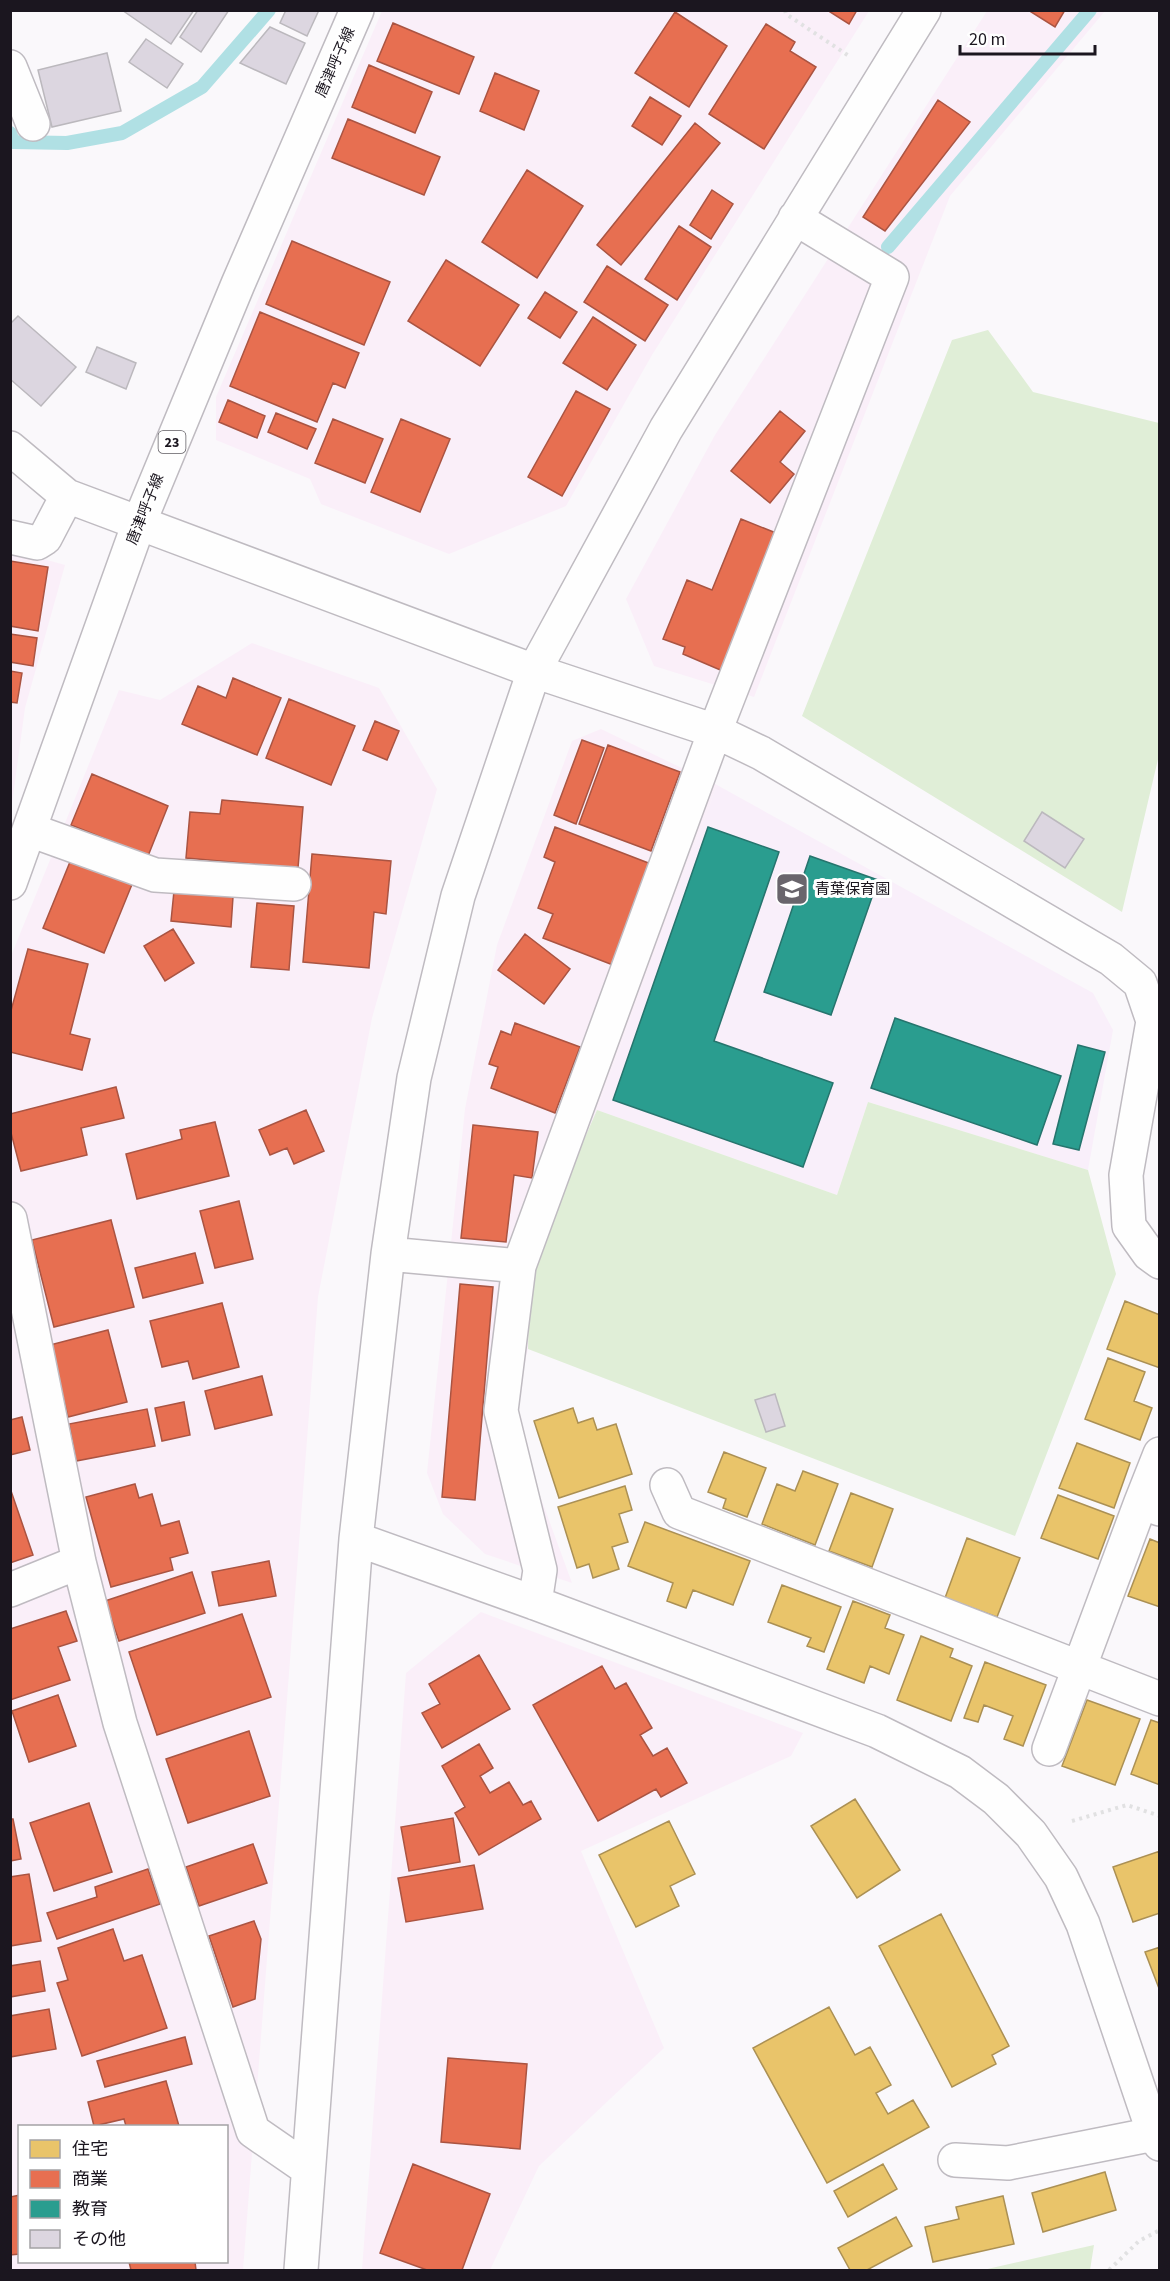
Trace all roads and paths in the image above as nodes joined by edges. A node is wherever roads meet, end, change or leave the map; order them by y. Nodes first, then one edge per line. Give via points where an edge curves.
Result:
1 (357, 10) edge
2 (785, 10) edge
3 (924, 10) edge
4 (10, 67) edge
5 (882, 78) junction
6 (33, 124) dead end
7 (795, 219) junction
8 (10, 448) edge
9 (67, 496) junction
10 (139, 523) junction
11 (10, 537) edge
12 (534, 671) junction
13 (715, 731) junction
14 (30, 830) junction
15 (10, 883) edge
16 (294, 884) dead end
17 (1156, 1022) edge
18 (1147, 1128) edge
19 (10, 1219) edge
20 (388, 1254) junction
21 (1160, 1262) edge
22 (519, 1266) junction
23 (1160, 1454) edge
24 (667, 1485) dead end
25 (1150, 1505) edge
26 (356, 1539) junction
27 (79, 1562) junction
28 (10, 1590) edge
29 (535, 1603) junction
30 (1079, 1667) junction
31 (1160, 1699) edge
32 (1049, 1749) dead end
33 (1160, 1816) edge
34 (1031, 1834) junction
35 (1157, 2139) edge
36 (955, 2160) dead end
37 (308, 2169) junction
38 (1160, 2230) edge
39 (301, 2271) edge
40 (1109, 2271) edge

1 - 10 street, 唐津呼子線 / 23
2 - 5 path
3 - 5 street
4 - 6 street
5 - 7 street
7 - 12 street via 666,429
7 - 13 street via 892,277
8 - 9 street
9 - 10 street
9 - 11 street via 45,538 37,543
10 - 12 street
10 - 14 street, 唐津呼子線 / 23
12 - 13 street
12 - 20 street via 456,908 414,1078
13 - 17 street via 761,753 1111,959 1140,983
13 - 22 street
14 - 15 street, 唐津呼子線 / 23
14 - 16 street via 155,875
17 - 18 street
18 - 21 street via 1126,1175 1129,1226 1149,1254
19 - 27 street
20 - 22 street
20 - 26 street
22 - 29 street via 501,1411 540,1570
23 - 25 street
24 - 30 street via 679,1512
25 - 30 street
26 - 29 street
26 - 37 street
27 - 28 street
27 - 37 street via 120,1723 253,2131
29 - 34 street via 877,1731 960,1772 996,1798
30 - 31 street
30 - 32 street
33 - 34 path via 1127,1805
34 - 35 street via 1061,1877 1083,1924
35 - 36 street via 1008,2163
37 - 39 street
38 - 40 path via 1139,2241

